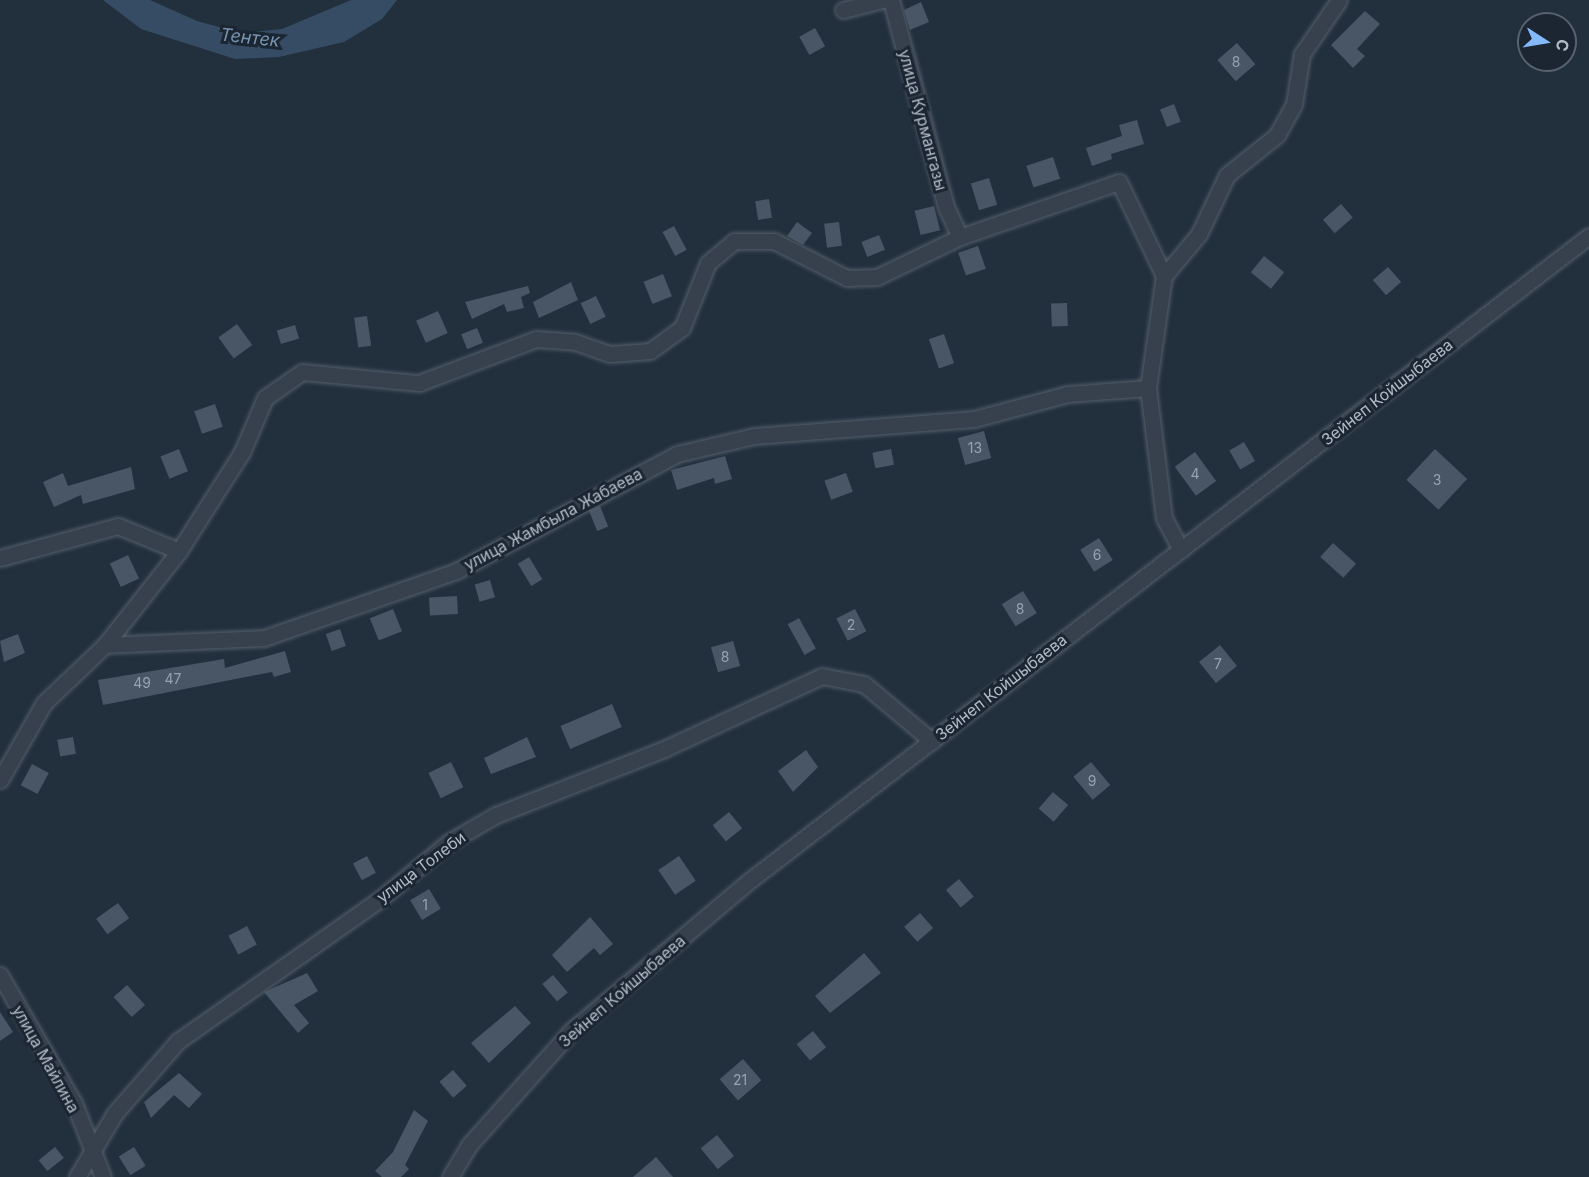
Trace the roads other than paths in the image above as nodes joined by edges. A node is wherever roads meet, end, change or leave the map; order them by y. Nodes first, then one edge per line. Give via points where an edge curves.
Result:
1 (882, 0) edge
2 (891, 0) edge
3 (1339, 0) edge
4 (843, 10) dead end
5 (1589, 236) edge
6 (960, 237) junction
7 (1164, 276) junction
8 (1148, 388) junction
9 (1181, 550) junction
10 (179, 551) junction
11 (0, 558) edge
12 (105, 645) junction
13 (932, 741) junction
14 (0, 780) edge
15 (0, 975) edge
16 (91, 1156) junction
17 (77, 1177) edge
18 (103, 1177) edge
19 (450, 1177) edge

1 - 4 street
2 - 6 street, улица Курмангазы via 946,207
3 - 7 street via 1302,54 1294,104 1277,135 1227,176 1199,234
5 - 9 street, Зейнеп Койшыбаева
6 - 7 street via 1119,182
6 - 10 street via 877,277 847,278 774,241 734,241 708,263 682,328 650,351 610,354 536,339 418,383 302,372 265,398 242,453
7 - 8 street
8 - 9 street via 1164,518
8 - 12 street, улица Жамбыла Жабаева via 1068,394 974,419 754,436 677,454 456,571 264,638
9 - 13 street, Зейнеп Койшыбаева
10 - 11 street via 118,526
10 - 12 street
12 - 14 street via 44,703
13 - 16 street, улица Толеби via 864,684 822,676 664,749 496,815 449,842 380,899 178,1041 115,1113
13 - 19 street, Зейнеп Койшыбаева via 749,881 571,1031 470,1144
15 - 16 street, улица Майлина via 74,1103
16 - 17 street, улица Толеби
16 - 18 street, улица Майлина

